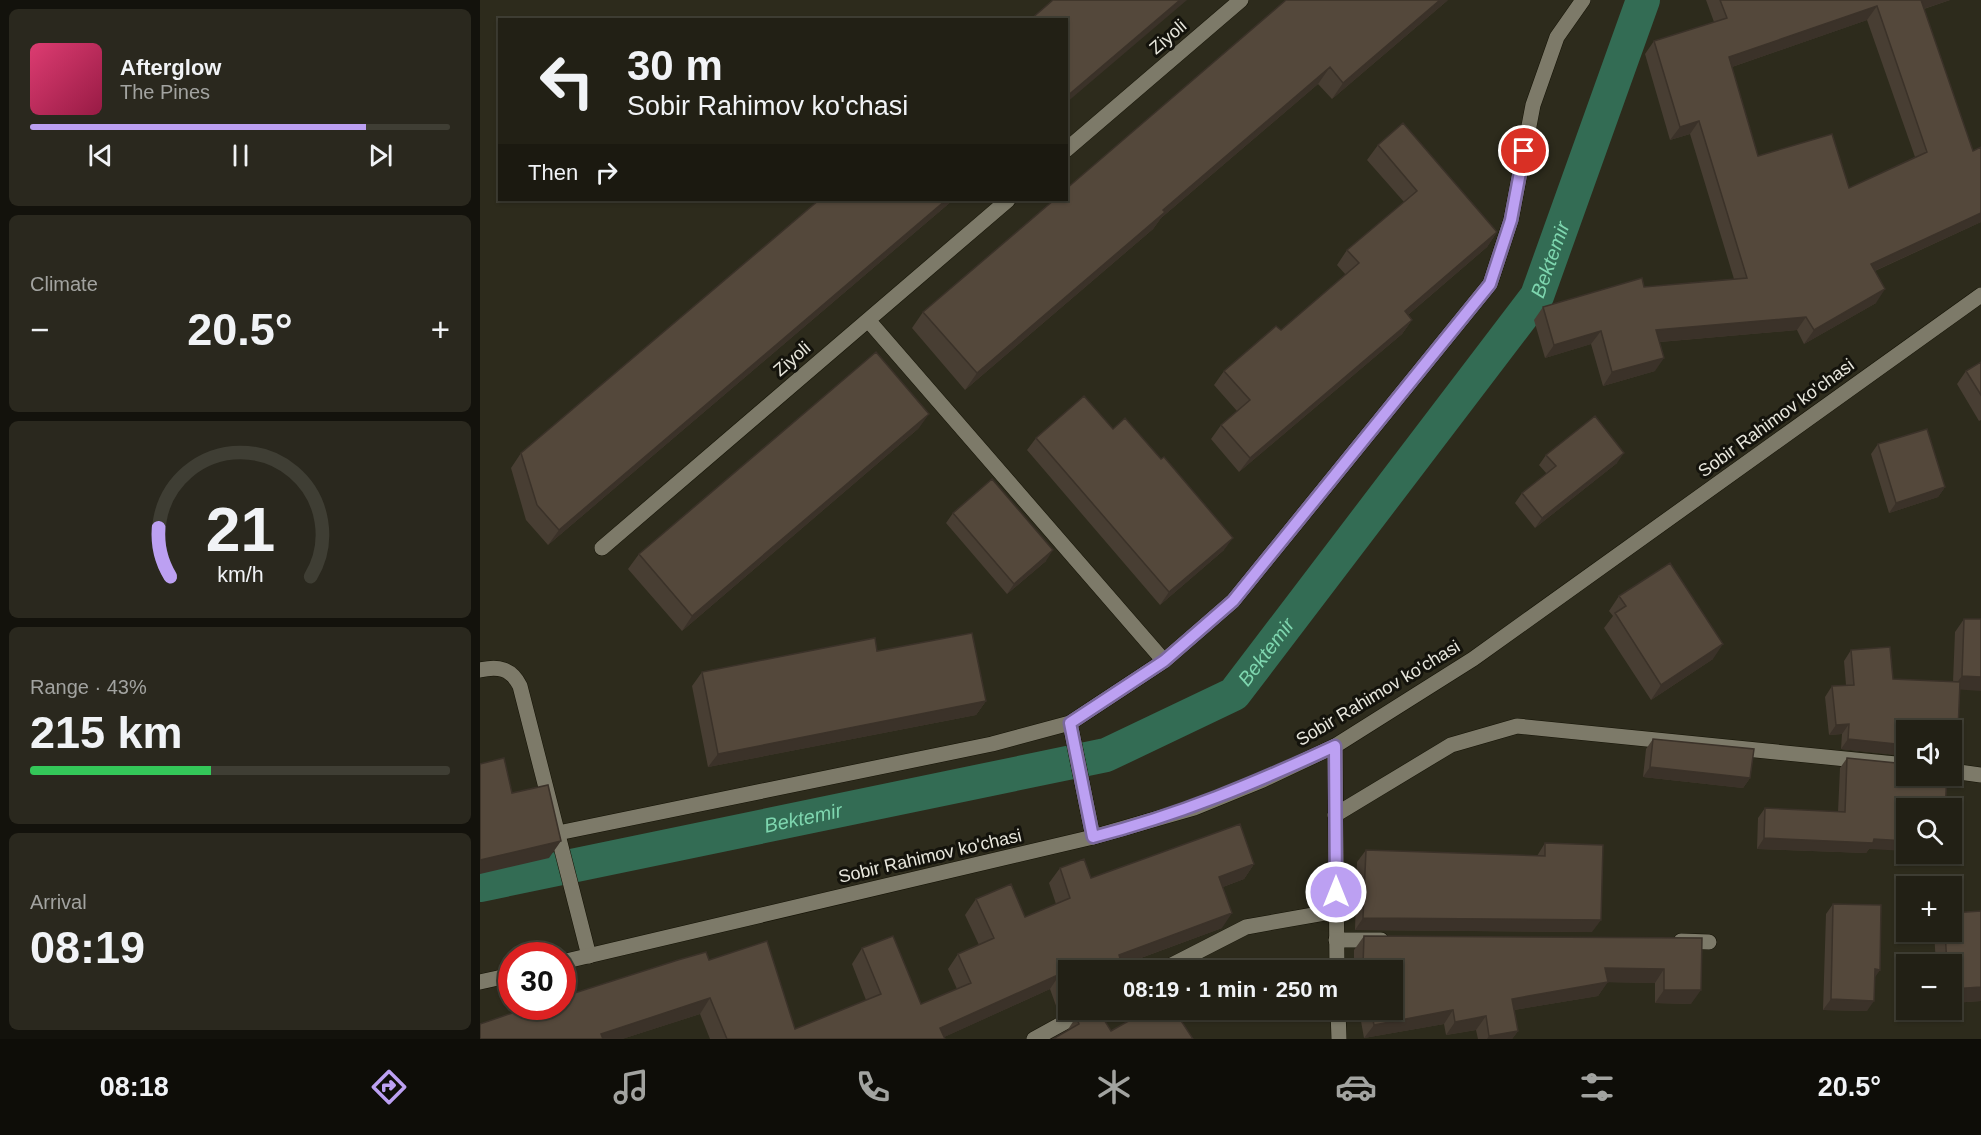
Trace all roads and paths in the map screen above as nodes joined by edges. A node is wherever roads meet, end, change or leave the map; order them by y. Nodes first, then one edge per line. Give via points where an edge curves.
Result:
1 (1241, 0) edge
2 (1583, 0) edge
3 (1068, 148) edge
4 (1007, 201) edge
5 (1981, 295) edge
6 (868, 320) junction
7 (602, 548) dead end
8 (1164, 661) junction
9 (480, 670) edge
10 (1070, 723) junction
11 (1335, 746) junction
12 (1896, 764) edge
13 (1962, 772) edge
14 (1981, 775) edge
15 (1335, 815) junction
16 (558, 833) junction
17 (1093, 837) junction
18 (1336, 911) junction
19 (1336, 940) junction
20 (1394, 940) edge
21 (1663, 941) edge
22 (1709, 942) dead end
23 (589, 956) junction
24 (576, 959) edge
25 (1182, 960) edge
26 (1336, 960) edge
27 (498, 978) edge
28 (480, 982) edge
29 (1069, 1020) edge
30 (1338, 1020) edge
31 (1034, 1039) edge
32 (1339, 1039) edge

1 - 3 street, Ziyoli
2 - 8 street via 1557,37 1533,105 1511,220 1490,284 1233,601
4 - 6 street, Ziyoli
5 - 11 street, Sobir Rahimov ko'chasi via 1473,658
6 - 7 street, Ziyoli
6 - 8 street
8 - 10 street
9 - 16 street via 501,668 515,675
10 - 16 street via 992,744
10 - 17 street
11 - 15 street
11 - 17 street, Sobir Rahimov ko'chasi via 1194,808
12 - 15 street via 1516,726 1451,745
13 - 14 street
15 - 18 street
16 - 23 street
17 - 23 street, Sobir Rahimov ko'chasi
18 - 19 street
18 - 25 street via 1246,927
19 - 20 street
19 - 26 street
21 - 22 street
23 - 24 street, Sobir Rahimov ko'chasi
27 - 28 street
29 - 31 street
30 - 32 street

